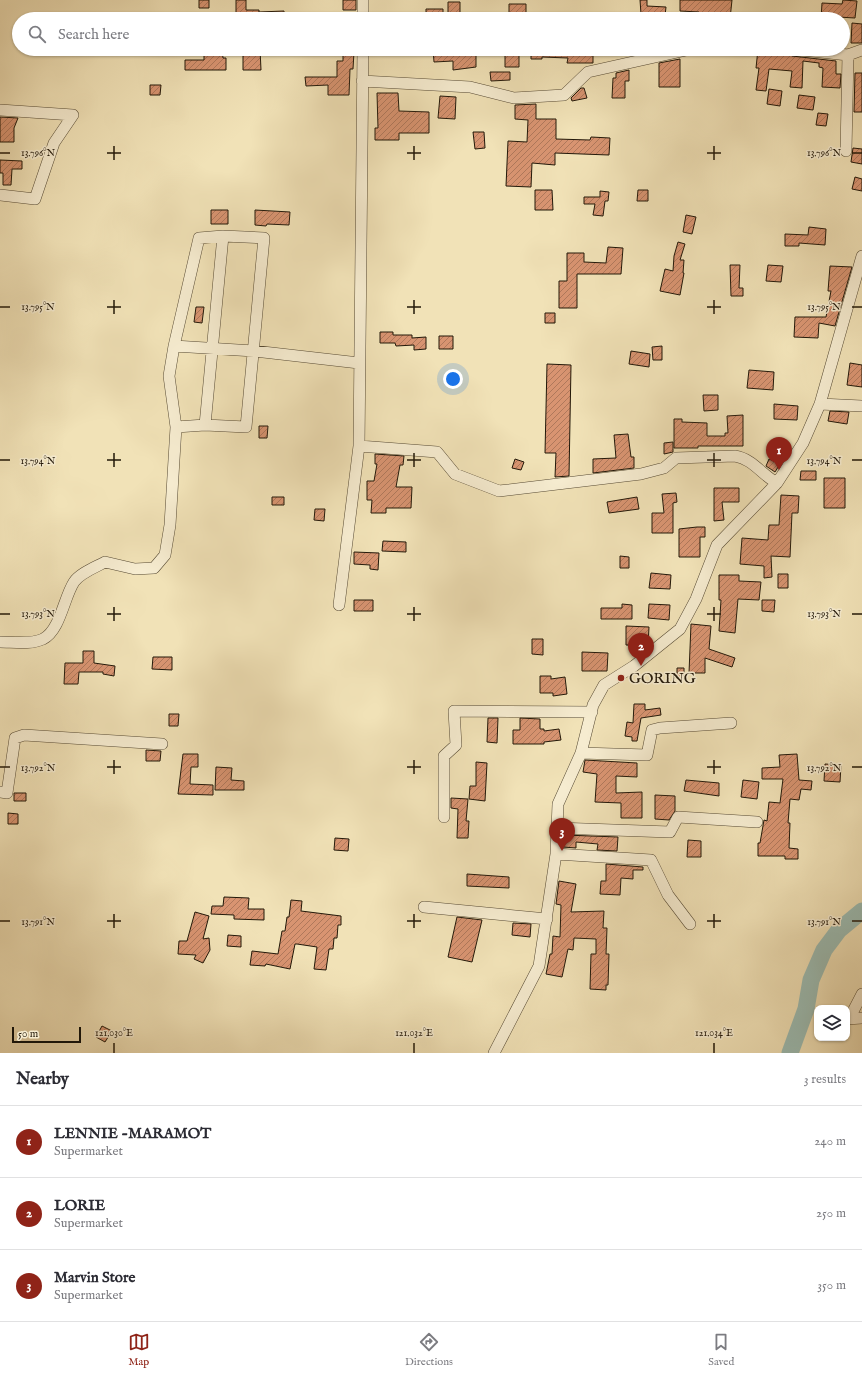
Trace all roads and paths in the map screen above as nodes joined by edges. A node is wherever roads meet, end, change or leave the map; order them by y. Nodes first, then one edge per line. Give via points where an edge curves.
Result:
1 (363, 0) edge
2 (363, 12) edge
3 (862, 50) edge
4 (850, 54) edge
5 (363, 56) edge
6 (659, 56) edge
7 (848, 56) edge
8 (362, 81) junction
9 (0, 110) edge
10 (846, 151) dead end
11 (0, 195) edge
12 (223, 236) junction
13 (862, 256) edge
14 (174, 346) junction
15 (212, 348) junction
16 (254, 351) junction
17 (359, 363) junction
18 (820, 404) junction
19 (862, 406) edge
20 (204, 425) junction
21 (176, 427) junction
22 (359, 446) junction
23 (777, 484) junction
24 (339, 605) dead end
25 (0, 642) edge
26 (592, 712) junction
27 (731, 724) dead end
28 (162, 744) dead end
29 (581, 753) junction
30 (0, 792) edge
31 (444, 817) dead end
32 (757, 822) dead end
33 (557, 828) junction
34 (556, 854) junction
35 (424, 907) dead end
36 (547, 919) junction
37 (690, 924) dead end
38 (862, 994) edge
39 (850, 1015) edge
40 (862, 1018) edge
41 (850, 1019) edge
42 (494, 1053) edge

1 - 2 street
3 - 4 street
5 - 8 street
6 - 8 street via 588,72 564,94 514,98 470,86
7 - 10 street
8 - 17 street
9 - 11 street via 73,115 54,143 35,199
12 - 14 street via 199,238
12 - 15 street
12 - 16 street via 264,238
13 - 18 street
14 - 15 street
14 - 21 street via 169,376
15 - 16 street
15 - 20 street
16 - 17 street
16 - 20 street via 246,427
17 - 22 street
18 - 19 street
18 - 23 street via 804,443
20 - 21 street
21 - 25 street via 170,525 165,555 154,568 135,569 105,562 91,569 75,581 54,627 44,639
22 - 23 street via 437,452 455,474 499,492 641,474 664,468 676,458 735,456 744,457
22 - 24 street
23 - 26 street via 716,545 696,599 680,629 634,666 604,685
26 - 29 street
26 - 31 street via 454,711 456,745 444,756
27 - 29 street via 652,730 647,755
28 - 30 street via 24,735 16,738 7,793
29 - 33 street via 558,804
32 - 33 street via 678,817 670,832
33 - 34 street
34 - 36 street
34 - 37 street via 651,860 668,895
35 - 36 street
36 - 42 street via 539,966
38 - 39 street
40 - 41 street

